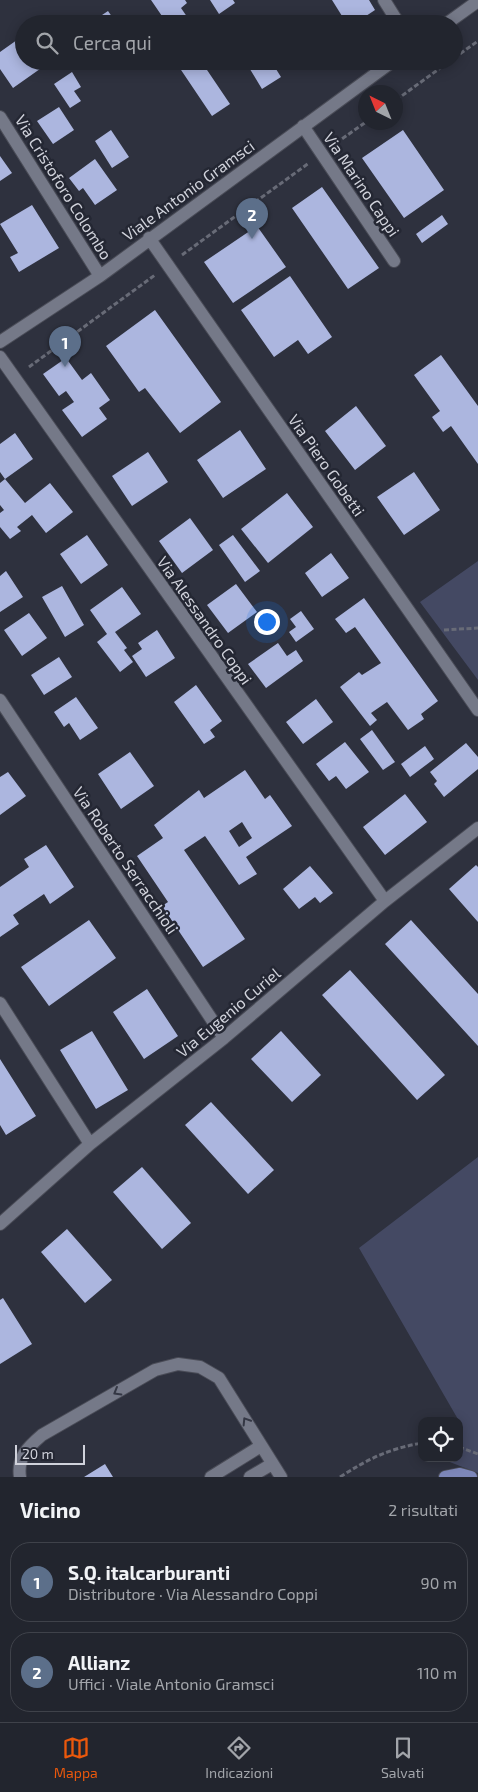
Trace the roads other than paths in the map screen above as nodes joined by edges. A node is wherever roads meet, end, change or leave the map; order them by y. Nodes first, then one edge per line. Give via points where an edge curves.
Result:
1 (384, 0) edge
2 (478, 1) edge
3 (393, 15) edge
4 (459, 15) edge
5 (381, 70) edge
6 (0, 116) edge
7 (303, 126) junction
8 (150, 238) junction
9 (394, 261) dead end
10 (100, 276) junction
11 (0, 342) edge
12 (0, 357) edge
13 (0, 700) edge
14 (478, 710) edge
15 (478, 828) edge
16 (385, 901) junction
17 (0, 1003) edge
18 (224, 1038) junction
19 (90, 1144) junction
20 (0, 1224) edge
21 (262, 1446) junction
22 (272, 1464) junction
23 (20, 1477) edge
24 (211, 1477) edge
25 (250, 1477) edge
26 (281, 1477) edge
27 (445, 1477) edge
28 (471, 1477) edge

1 - 3 street
2 - 4 street
5 - 7 street, Viale Antonio Gramsci
6 - 10 street, Via Cristoforo Colombo
7 - 8 street, Viale Antonio Gramsci
7 - 9 street, Via Marino Cappi
8 - 10 street, Viale Antonio Gramsci
8 - 14 street, Via Piero Gobetti
10 - 11 street, Viale Antonio Gramsci
12 - 16 street, Via Alessandro Coppi
13 - 18 street, Via Roberto Serracchioli
15 - 16 street, Via Eugenio Curiel
16 - 18 street, Via Eugenio Curiel
17 - 19 street
18 - 19 street, Via Eugenio Curiel
19 - 20 street, Via Eugenio Curiel
21 - 22 street
21 -> 23 street via 219,1378 200,1367 178,1364 154,1370 42,1435 28,1447 20,1460
21 - 24 street
22 - 25 street
22 - 26 street
27 - 28 main road via 460,1474

